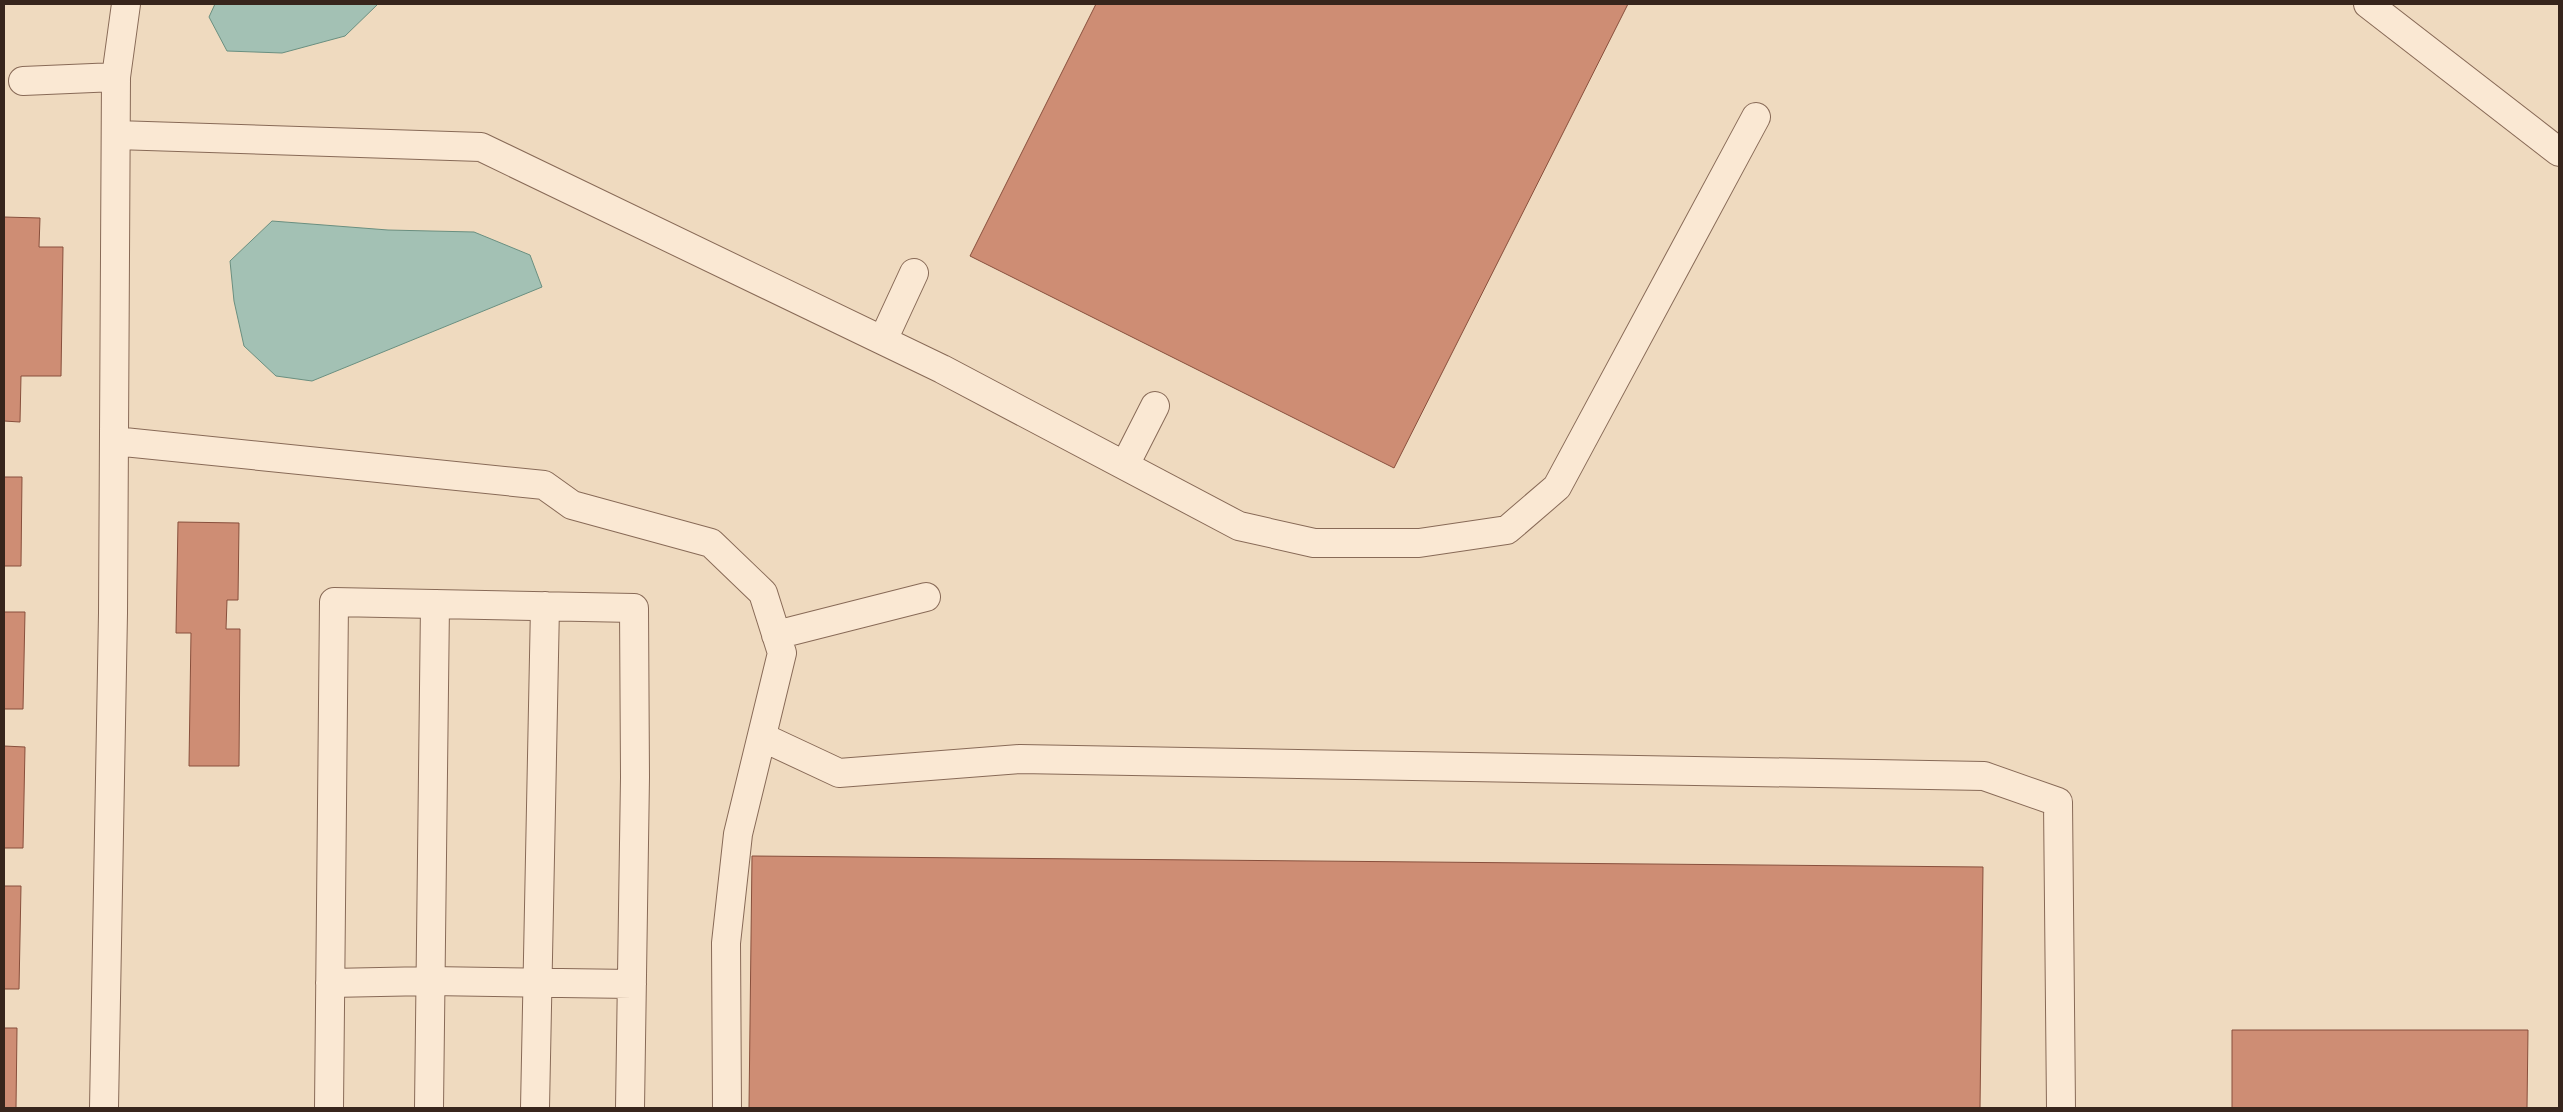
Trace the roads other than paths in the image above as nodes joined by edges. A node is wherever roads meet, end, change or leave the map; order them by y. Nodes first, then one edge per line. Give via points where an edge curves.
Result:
1 (126, 4) edge
2 (2368, 4) edge
3 (116, 77) junction
4 (23, 81) dead end
5 (1756, 117) dead end
6 (116, 135) junction
7 (2559, 152) edge
8 (914, 273) dead end
9 (883, 340) junction
10 (1155, 406) dead end
11 (114, 441) junction
12 (1125, 466) junction
13 (926, 597) dead end
14 (435, 604) junction
15 (545, 606) junction
16 (776, 635) junction
17 (762, 737) junction
18 (430, 981) junction
19 (538, 981) junction
20 (330, 983) junction
21 (632, 984) junction
22 (104, 1108) edge
23 (329, 1108) edge
24 (429, 1108) edge
25 (535, 1108) edge
26 (630, 1108) edge
27 (727, 1108) edge
28 (2061, 1108) edge

1 - 3 lane
2 - 7 lane
3 - 4 lane
3 - 6 lane
5 - 12 lane via 1557,487 1507,530 1419,543 1314,544 1240,526
6 - 9 lane via 481,147
6 - 11 lane
8 - 9 lane
9 - 12 lane
10 - 12 lane
11 - 16 lane via 544,485 572,505 711,543 763,593
11 - 22 lane
13 - 16 lane
14 - 15 lane
14 - 18 lane
14 - 20 lane via 334,602
15 - 19 lane
15 - 21 lane via 634,608
16 - 17 lane via 782,653
17 - 27 lane via 738,834 726,943
17 - 28 lane via 839,772 1020,759 1984,776 2058,802
18 - 19 lane
18 - 20 lane
18 - 24 lane
19 - 21 lane
19 - 25 lane
20 - 23 lane
21 - 26 lane

